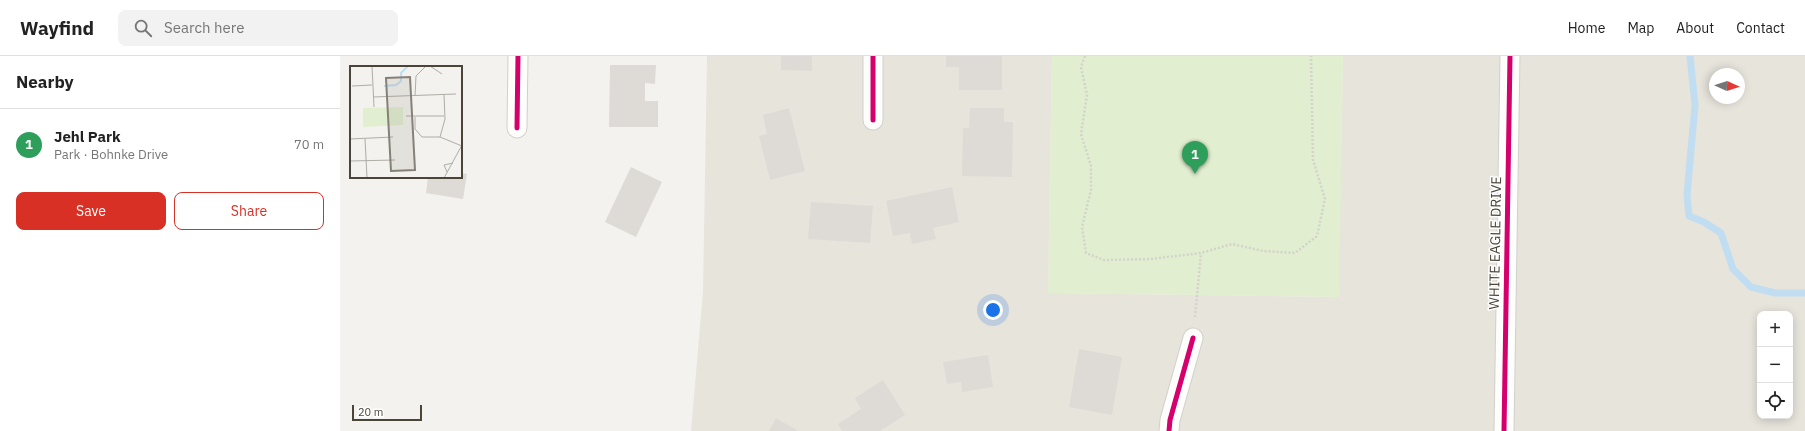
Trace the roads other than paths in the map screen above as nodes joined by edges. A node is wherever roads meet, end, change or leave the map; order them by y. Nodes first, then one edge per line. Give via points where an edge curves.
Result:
1 (518, 56) edge
2 (873, 56) edge
3 (1510, 56) edge
4 (874, 120) dead end
5 (517, 128) dead end
6 (1193, 338) road end
7 (1169, 431) edge
8 (1504, 431) edge

1 - 5 street
2 - 4 street
3 - 8 street, WHITE EAGLE DRIVE
6 - 7 street

